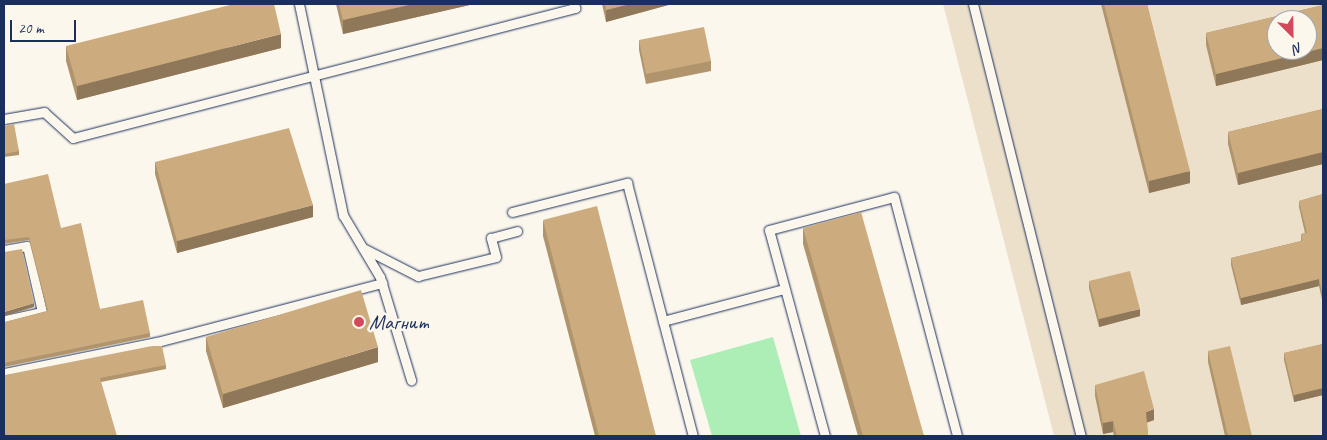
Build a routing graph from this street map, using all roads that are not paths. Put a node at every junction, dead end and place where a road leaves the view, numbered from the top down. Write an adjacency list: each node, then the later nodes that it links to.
1 (299, 4): 4 (lane)
2 (574, 4): 4 (lane)
3 (973, 4): 19 (lane)
4 (314, 76): 5 (lane); 8 (lane)
5 (4, 119)
6 (512, 212): 13 (lane)
7 (517, 231): 8 (lane)
8 (363, 248): 10 (lane)
9 (4, 250): 12 (lane)
10 (382, 283): 14 (lane); 15 (lane)
11 (784, 289): 13 (lane); 17 (lane); 18 (lane)
12 (4, 320)
13 (663, 322): 16 (lane)
14 (4, 373)
15 (411, 380)
16 (693, 436)
17 (825, 436)
18 (956, 436)
19 (1081, 436)

